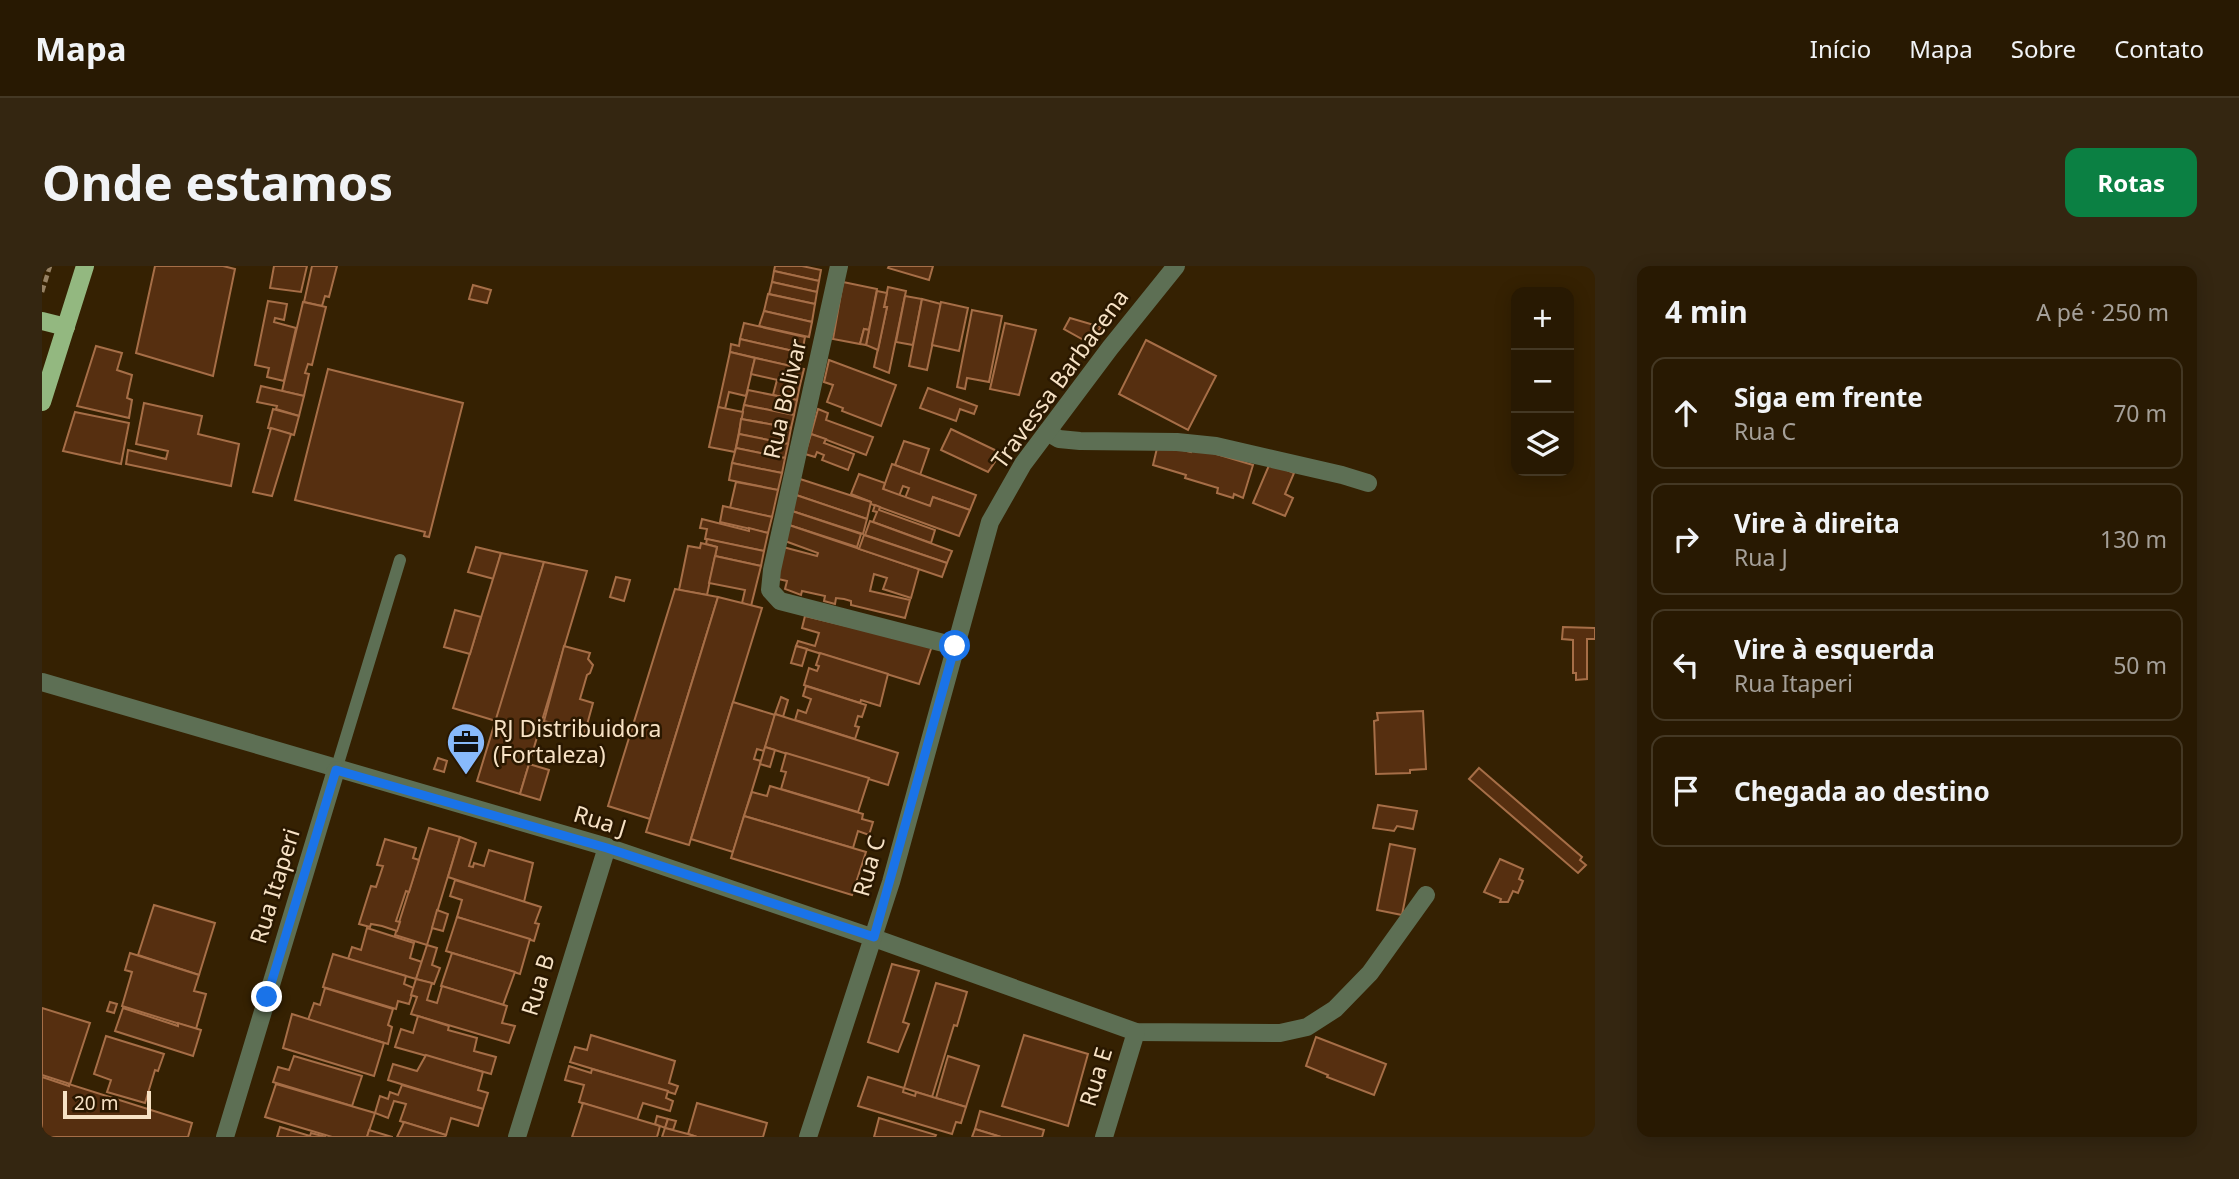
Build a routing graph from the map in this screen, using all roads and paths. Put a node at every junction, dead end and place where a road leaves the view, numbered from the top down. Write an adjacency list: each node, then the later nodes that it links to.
1 (50, 266): 6 (path)
2 (65, 266): 5 (main road)
3 (839, 266): 13 (street, Rua Bolivar)
4 (1175, 266): 10 (street, Travessa Barbacena)
5 (84, 269): 8 (main road)
6 (42, 292)
7 (42, 321): 8 (main road)
8 (66, 327): 9 (main road)
9 (42, 402)
10 (1047, 432): 11 (street); 13 (street, Travessa Barbacena)
11 (1368, 484)
12 (400, 560): 15 (lane)
13 (955, 646): 18 (street, Rua C)
14 (42, 682): 15 (street, Rua J)
15 (336, 770): 16 (street, Rua J); 20 (street, Rua Itaperi)
16 (607, 848): 18 (street, Rua J); 21 (street, Rua B)
17 (1426, 895): 19 (street, Rua J)
18 (874, 937): 19 (street, Rua J); 22 (street, Rua C)
19 (1136, 1032): 23 (street, Rua E)
20 (225, 1137)
21 (517, 1137)
22 (808, 1137)
23 (1104, 1137)

